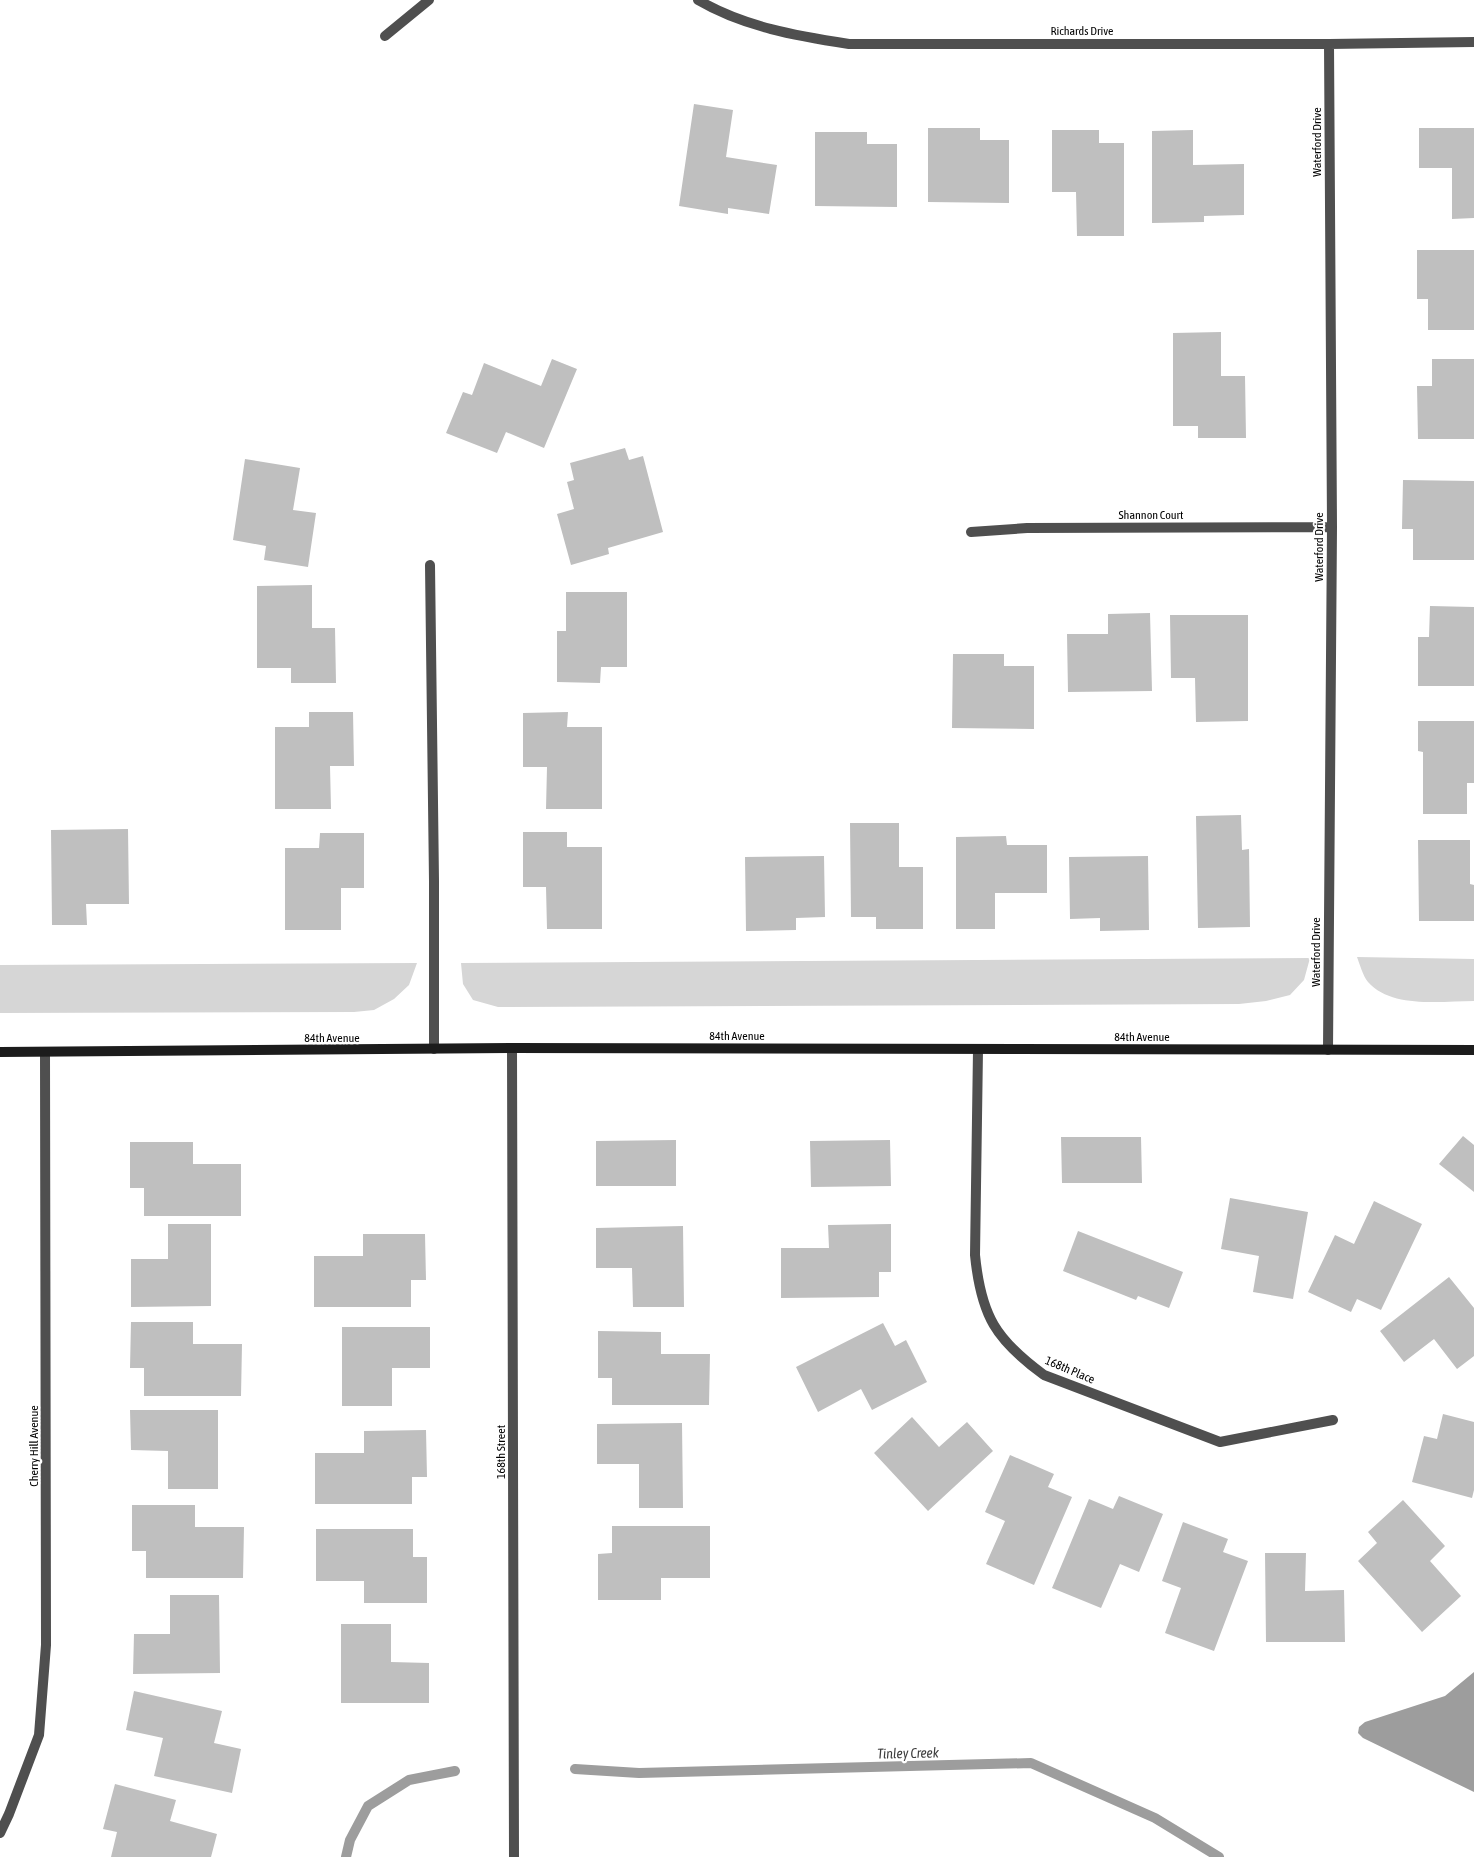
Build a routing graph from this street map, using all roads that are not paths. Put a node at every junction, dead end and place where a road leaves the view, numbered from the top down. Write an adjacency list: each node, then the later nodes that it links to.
1 (430, 0): 3 (street)
2 (698, 0): 5 (street, Richards Drive)
3 (385, 36)
4 (1474, 42): 5 (street, Richards Drive)
5 (1328, 44): 6 (street, Waterford Drive)
6 (1332, 527): 7 (street, Shannon Court); 12 (street, Waterford Drive)
7 (972, 532)
8 (430, 566): 10 (street)
9 (512, 1048): 10 (street, 84th Avenue); 11 (street, 84th Avenue); 18 (street, 168th Street)
10 (434, 1049): 15 (street, 84th Avenue)
11 (978, 1050): 12 (street, 84th Avenue); 16 (street, 168th Place)
12 (1328, 1050): 13 (street, 84th Avenue)
13 (1474, 1050)
14 (0, 1052): 15 (street, 84th Avenue)
15 (46, 1052): 17 (street, Cherry Hill Avenue)
16 (1333, 1420)
17 (0, 1833)
18 (514, 1857)

